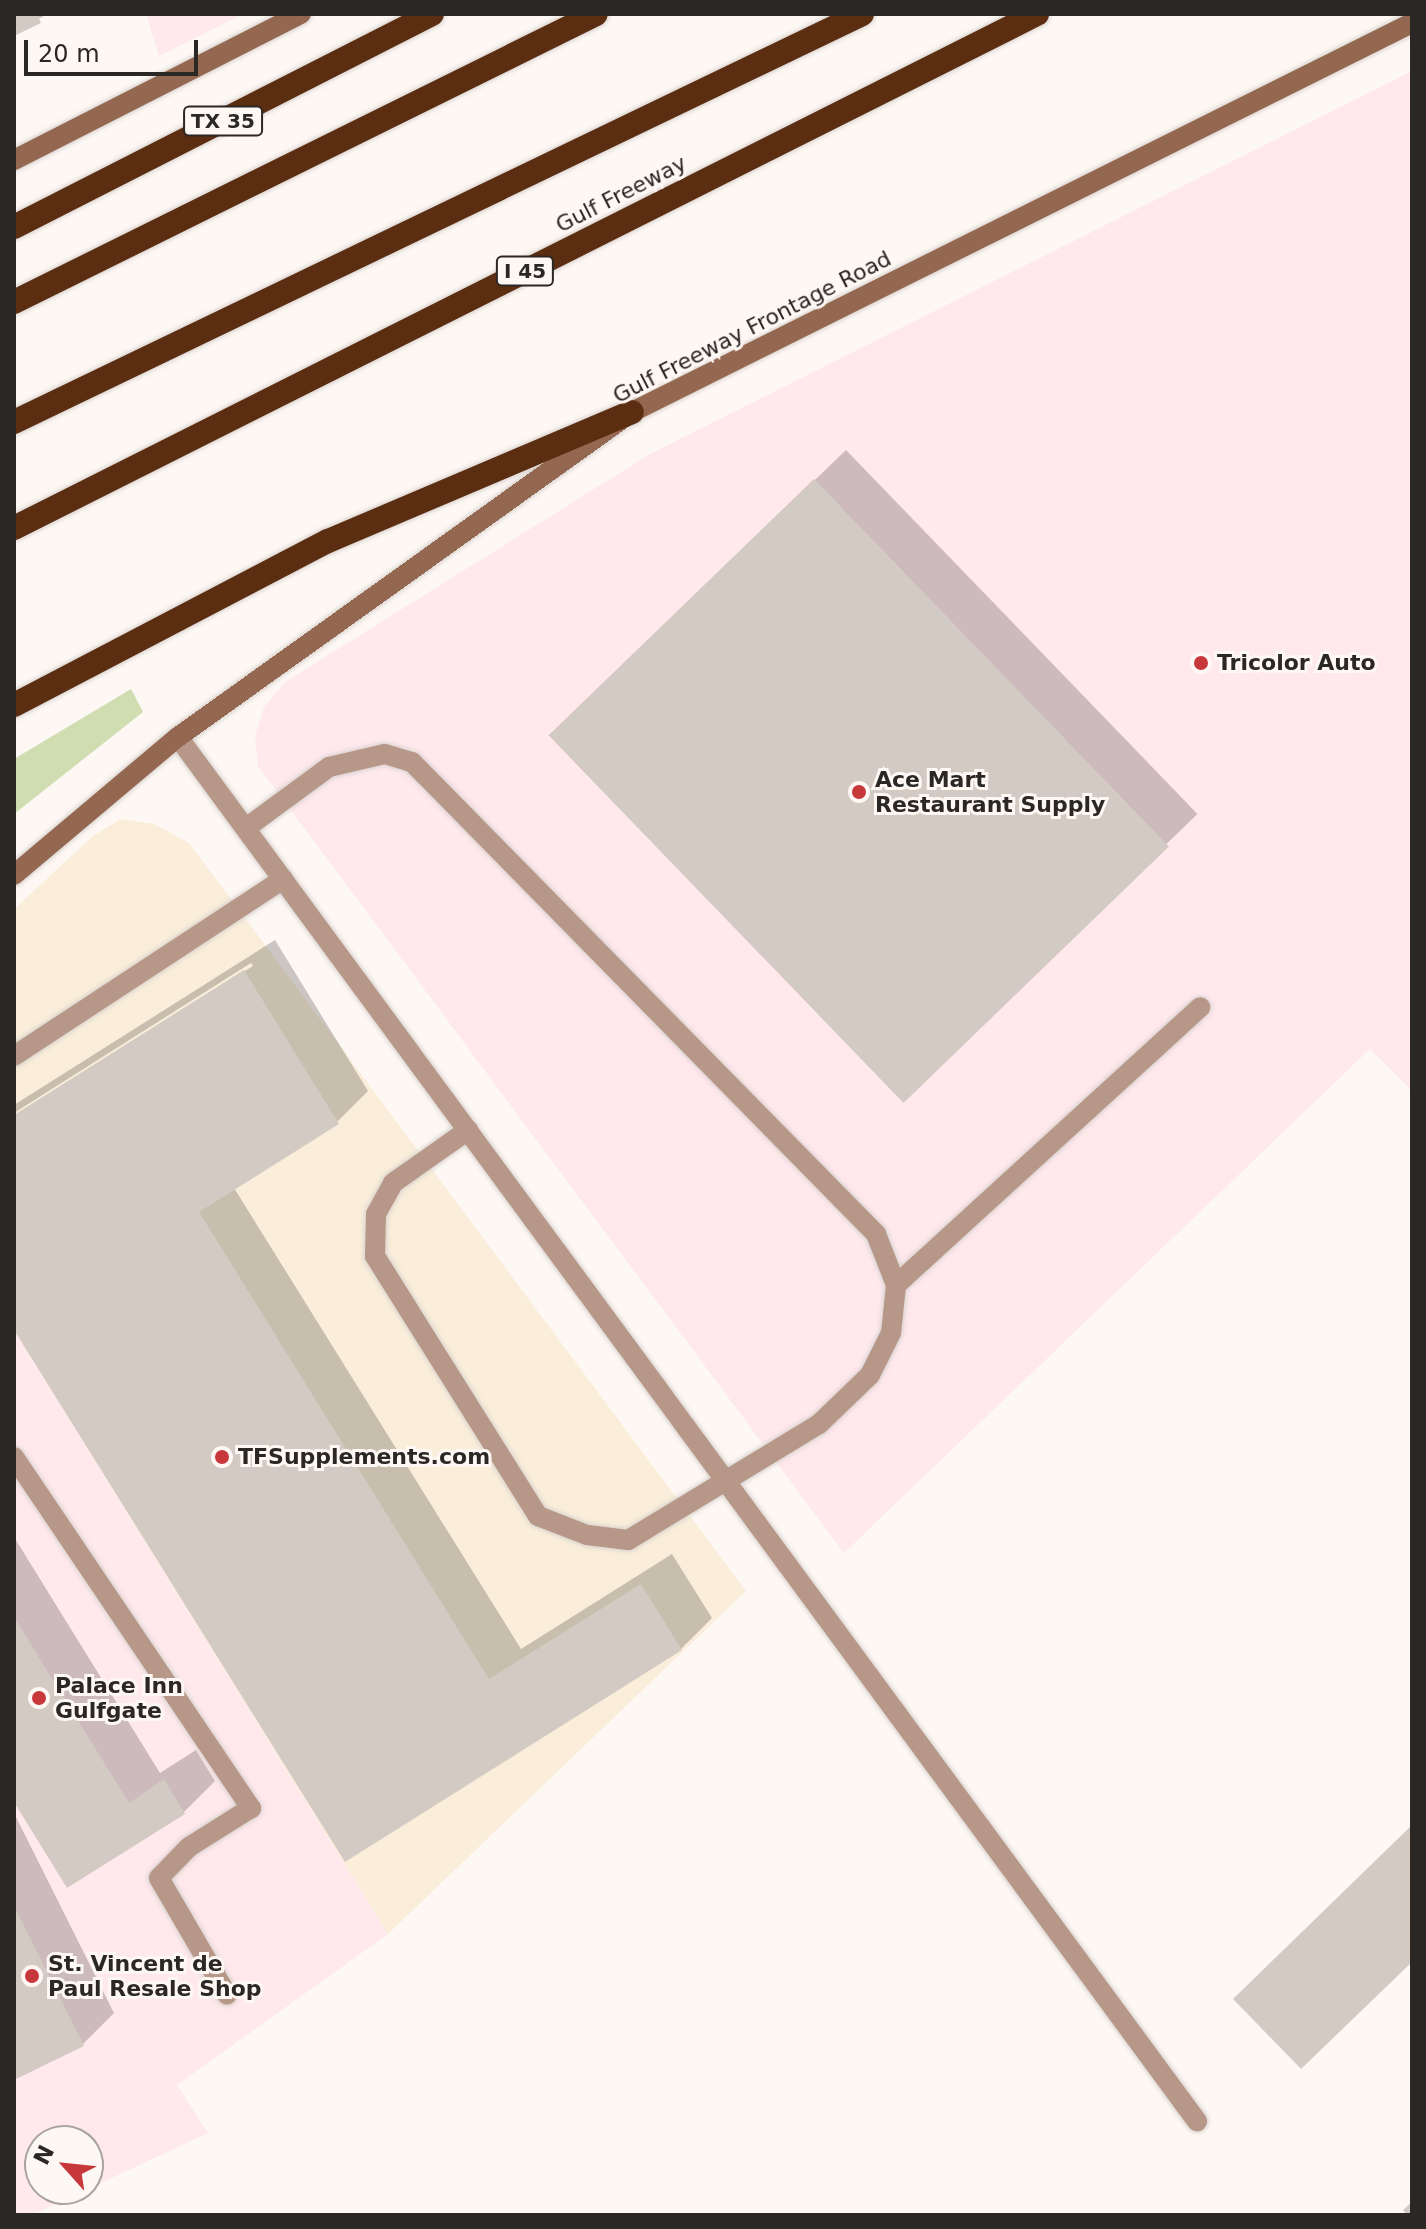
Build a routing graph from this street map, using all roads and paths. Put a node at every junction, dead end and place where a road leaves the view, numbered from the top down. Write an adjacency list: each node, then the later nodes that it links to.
1 (301, 14): 7 (main road)
2 (432, 14): 8 (highway, TX 35)
3 (596, 14): 9 (highway)
4 (862, 14): 11 (highway)
5 (1037, 14): 12 (highway, Gulf Freeway / I 45)
6 (1412, 23): 10 (main road, Gulf Freeway Frontage Road)
7 (14, 160)
8 (14, 227)
9 (14, 302)
10 (632, 412): 13 (highway); 14 (main road, Gulf Freeway Frontage Road)
11 (14, 422)
12 (14, 528)
13 (14, 705)
14 (178, 737): 15 (lane); 16 (main road, Gulf Freeway Frontage Road)
15 (246, 828): 17 (lane); 21 (lane)
16 (14, 875)
17 (283, 879): 19 (lane); 20 (lane)
18 (1200, 1007): 21 (lane)
19 (14, 1056)
20 (468, 1130): 23 (lane); 23 (lane)
21 (896, 1285): 23 (lane)
22 (14, 1457): 24 (lane)
23 (728, 1484): 25 (lane)
24 (227, 1995)
25 (1197, 2121)

